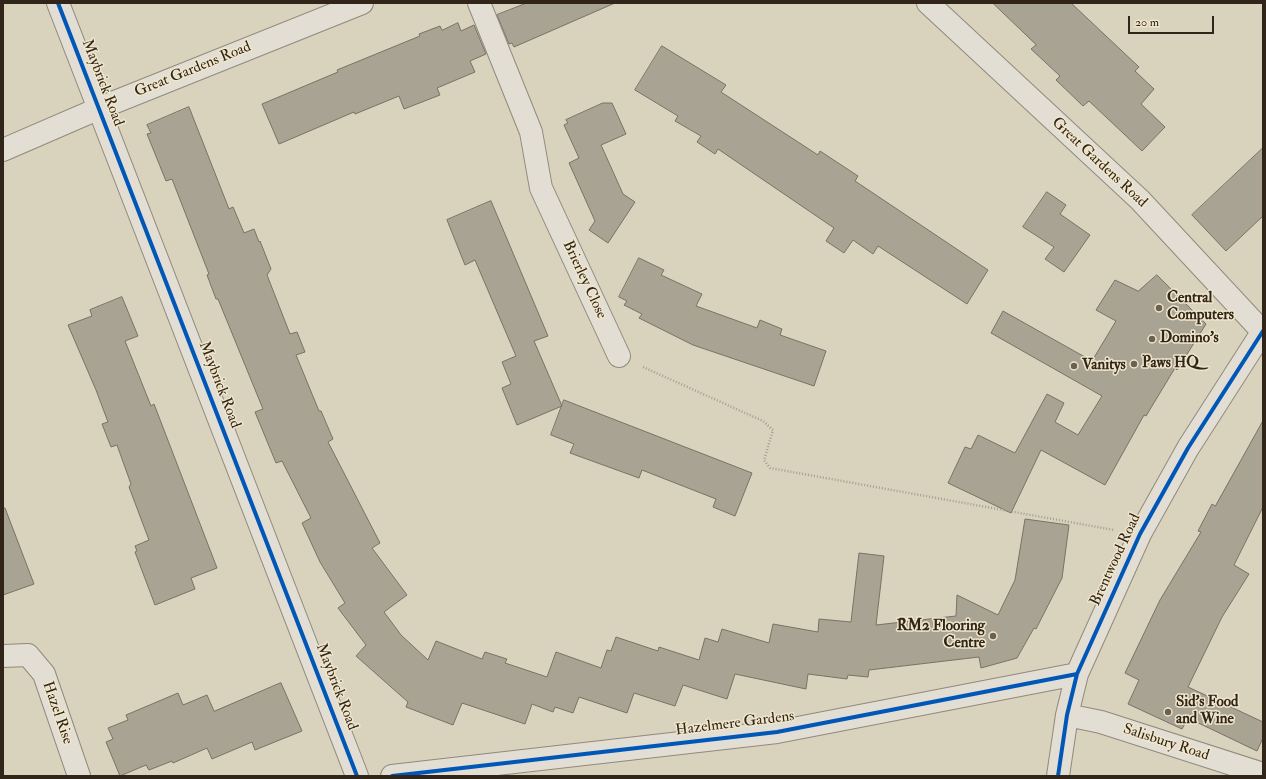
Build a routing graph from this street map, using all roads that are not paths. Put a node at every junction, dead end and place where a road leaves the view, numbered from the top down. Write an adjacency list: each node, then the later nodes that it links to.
1 (58, 3): 5 (street, Maybrick Road)
2 (362, 3): 5 (street, Great Gardens Road)
3 (479, 3): 8 (street, Brierley Close)
4 (928, 3): 7 (street, Great Gardens Road)
5 (100, 108): 6 (street, Great Gardens Road); 14 (street, Maybrick Road)
6 (3, 150)
7 (1260, 339): 10 (street, Brentwood Road)
8 (619, 356)
9 (3, 656): 13 (street, Hazel Rise)
10 (1077, 674): 11 (street, Brentwood Road); 15 (street, Hazelmere Gardens)
11 (1067, 715): 12 (street, Salisbury Road); 16 (street, Brentwood Road)
12 (1263, 774)
13 (79, 776)
14 (357, 776)
15 (392, 776)
16 (1058, 776)

